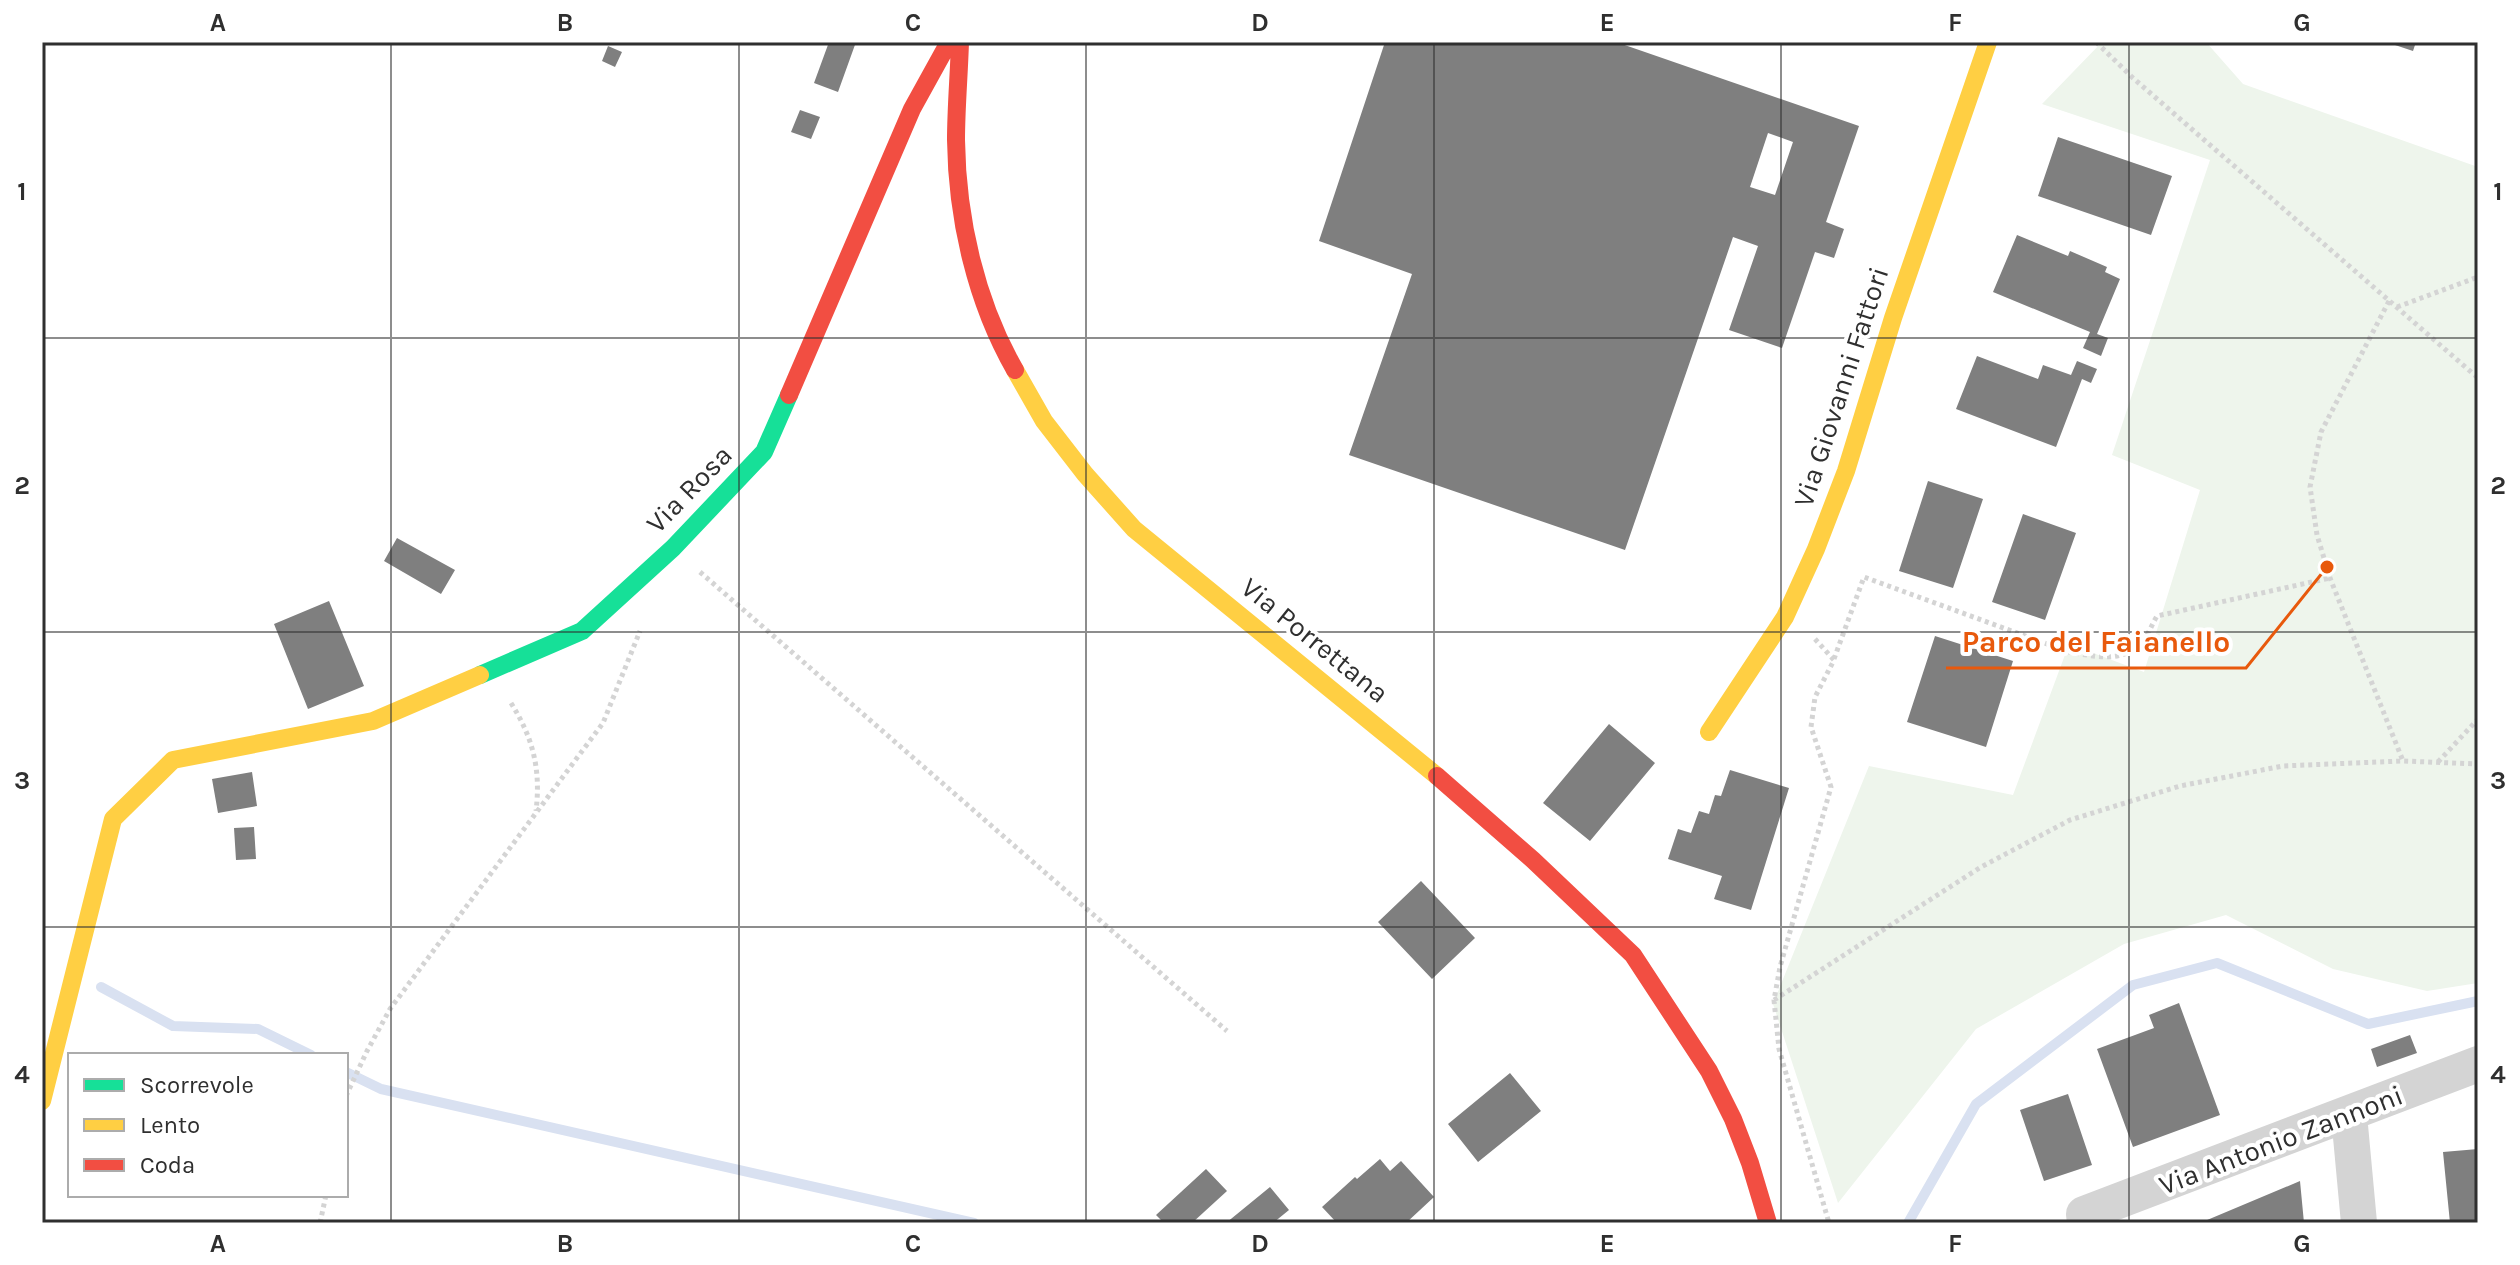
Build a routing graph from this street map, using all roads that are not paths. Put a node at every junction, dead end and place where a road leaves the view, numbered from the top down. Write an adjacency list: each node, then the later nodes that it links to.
1 (949, 42): 6 (street, Via Rosa)
2 (960, 42): 9 (street, Via Porrettana)
3 (1988, 42): 4 (street, Via Giovanni Fattori)
4 (1709, 732)
5 (2478, 1064): 7 (street, Via Antonio Zannoni)
6 (42, 1101)
7 (2349, 1115): 8 (street, Via Antonio Zannoni); 10 (street)
8 (2085, 1218)
9 (1768, 1223)
10 (2359, 1223)

